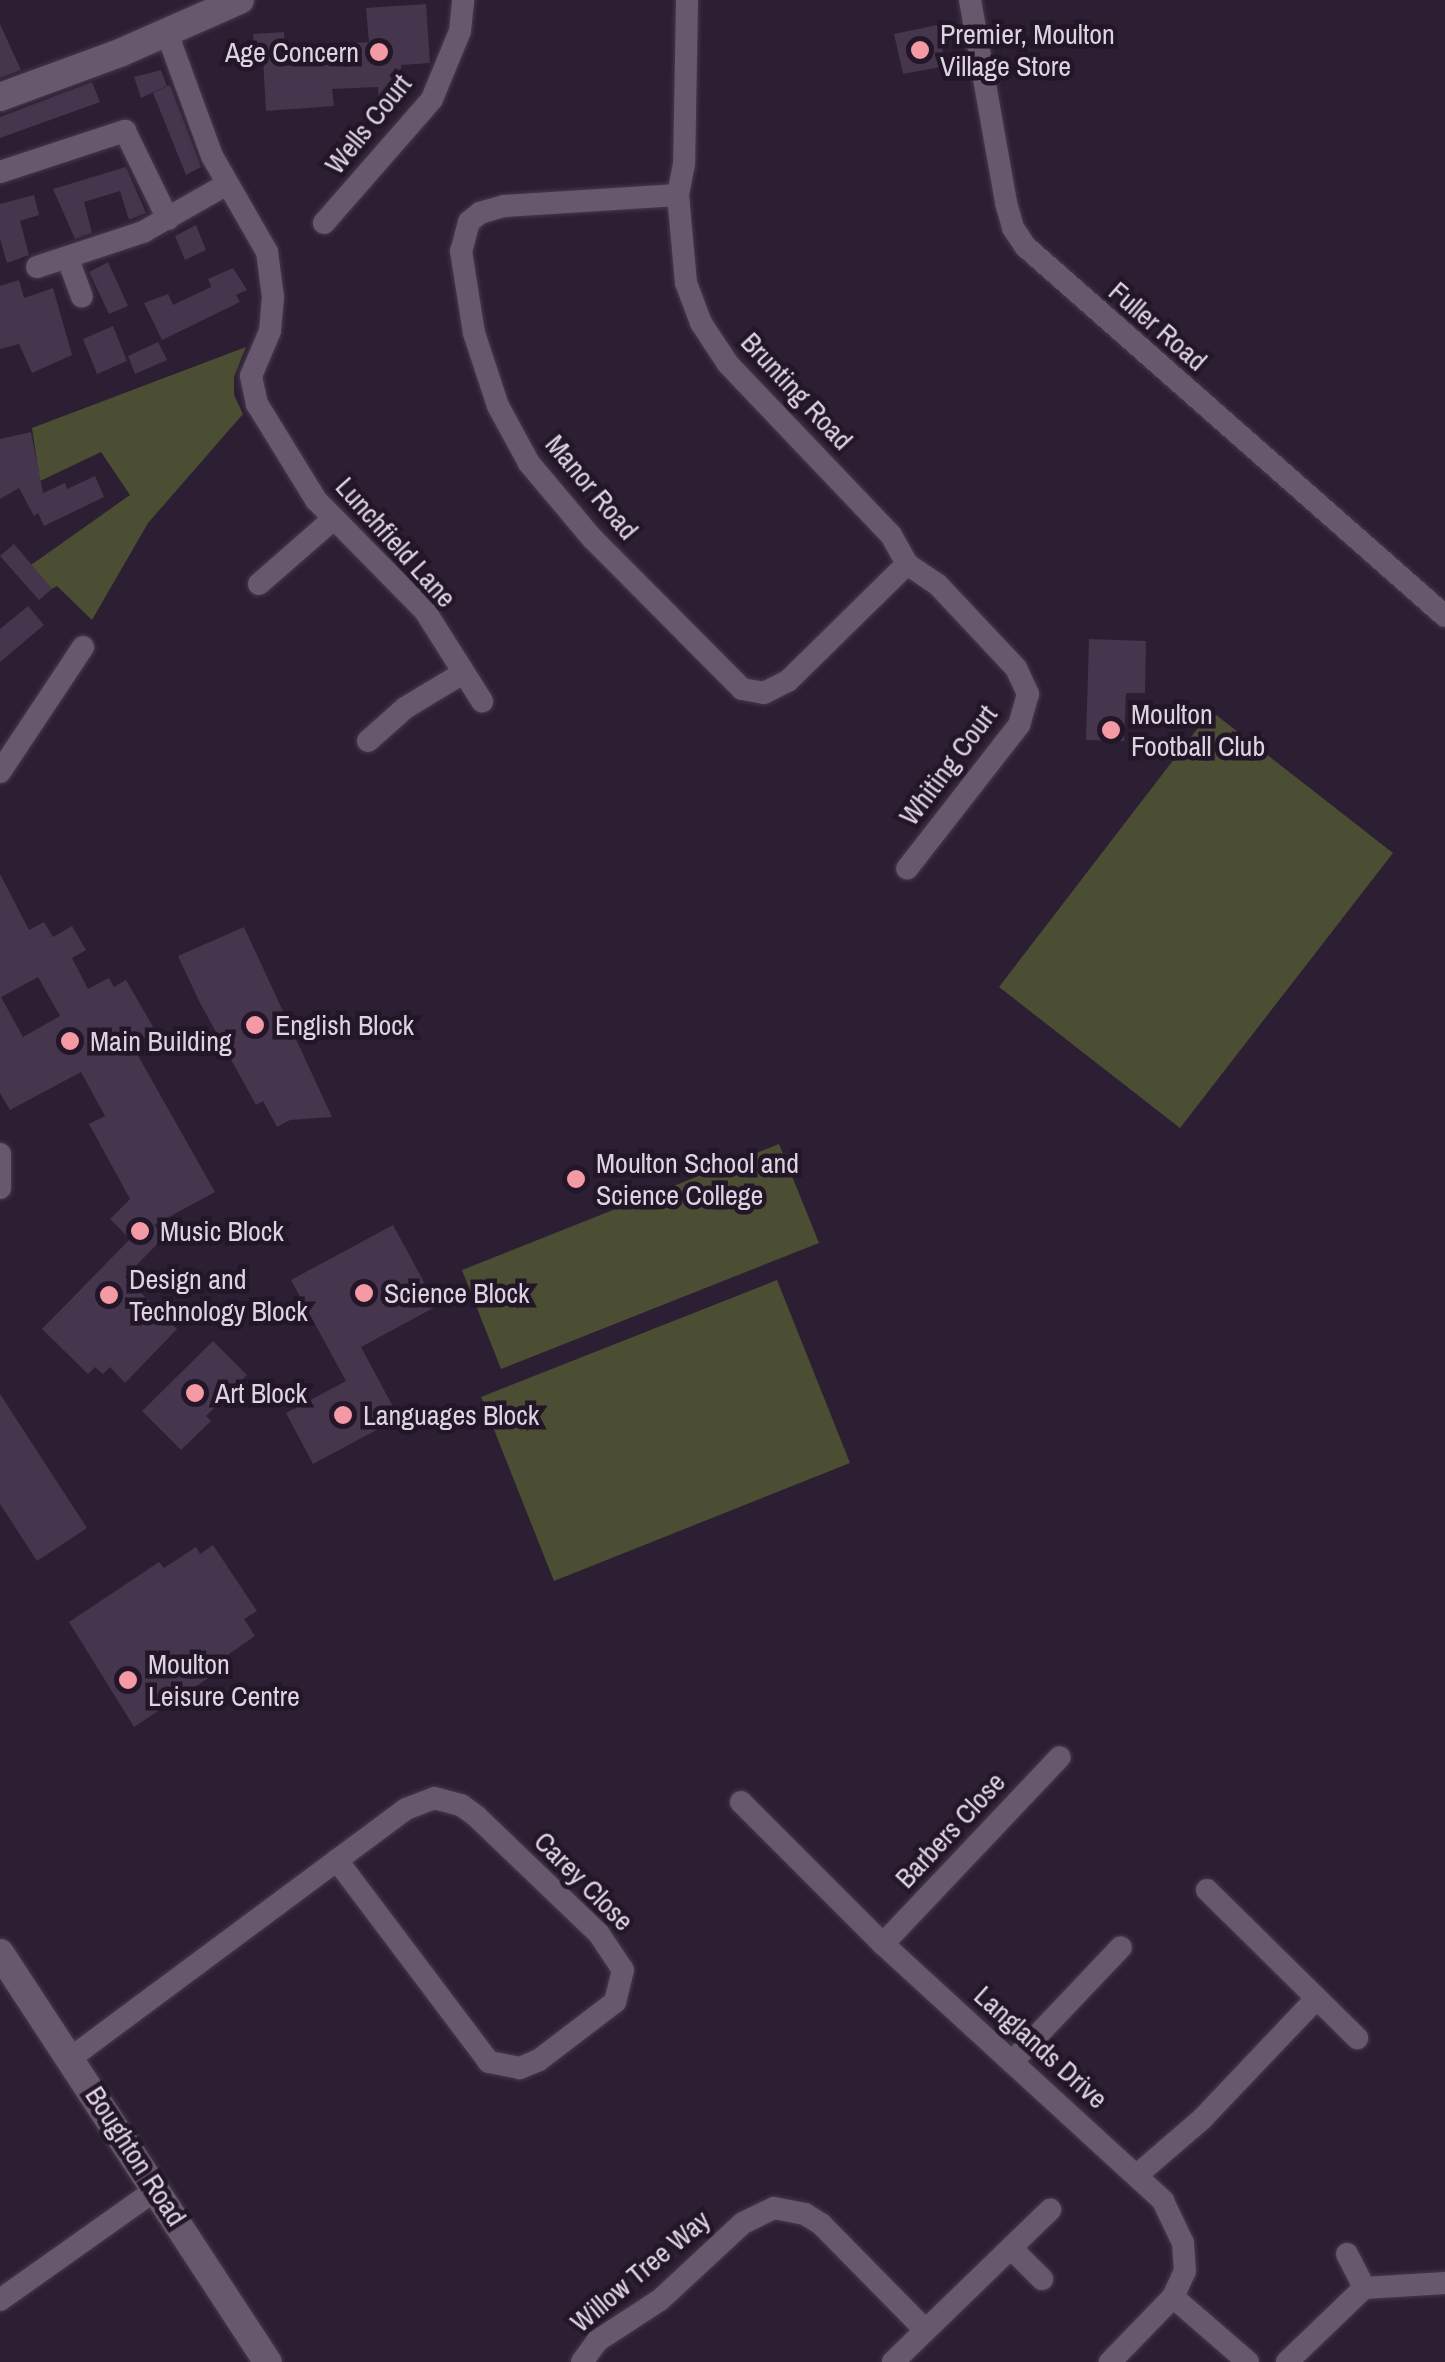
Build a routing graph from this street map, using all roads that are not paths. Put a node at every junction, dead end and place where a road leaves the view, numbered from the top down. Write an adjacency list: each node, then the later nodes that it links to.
1 (240, 0): 5 (street)
2 (462, 0): 11 (street, Wells Court)
3 (687, 0): 9 (street, Brunting Road)
4 (970, 0): 18 (street, Fuller Road)
5 (167, 33): 6 (street); 8 (street, Lunchfield Lane)
6 (0, 97)
7 (0, 172): 10 (street)
8 (227, 184): 10 (street); 15 (street, Lunchfield Lane)
9 (678, 195): 16 (street, Brunting Road); 16 (street, Manor Road)
10 (168, 219): 12 (street)
11 (324, 223)
12 (68, 259): 13 (street); 14 (street)
13 (37, 266)
14 (82, 298)
15 (332, 520): 17 (street); 20 (street, Lunchfield Lane)
16 (907, 564): 24 (street, Whiting Court)
17 (259, 584)
18 (1445, 616)
19 (83, 647): 23 (street)
20 (463, 672): 21 (street, Lunchfield Lane); 22 (street)
21 (482, 701)
22 (368, 742)
23 (0, 772)
24 (907, 869)
25 (0, 1154): 26 (street)
26 (0, 1188)
27 (1060, 1757): 31 (street, Barbers Close)
28 (741, 1802): 31 (street, Langlands Drive)
29 (337, 1860): 29 (street, Carey Close); 36 (street, Carey Close)
30 (1207, 1890): 34 (street)
31 (884, 1944): 37 (street, Langlands Drive)
32 (1121, 1947): 37 (street)
33 (0, 1953): 36 (street, Boughton Road)
34 (1316, 1999): 35 (street); 38 (street)
35 (1358, 2038)
36 (72, 2057): 39 (street, Boughton Road)
37 (1012, 2062): 38 (street, Langlands Drive)
38 (1137, 2176): 46 (street, Langlands Drive)
39 (157, 2189): 47 (street); 49 (street, Boughton Road)
40 (1050, 2210): 41 (street)
41 (1011, 2248): 43 (street); 48 (street)
42 (1347, 2254): 45 (street)
43 (1042, 2279)
44 (1445, 2283): 45 (street)
45 (1364, 2288): 54 (street)
46 (1173, 2297): 52 (street); 53 (street)
47 (0, 2300)
48 (926, 2330): 50 (street, Willow Tree Way); 51 (street)
49 (268, 2362)
50 (582, 2362)
51 (893, 2362)
52 (1110, 2362)
53 (1248, 2362)
54 (1286, 2362)

